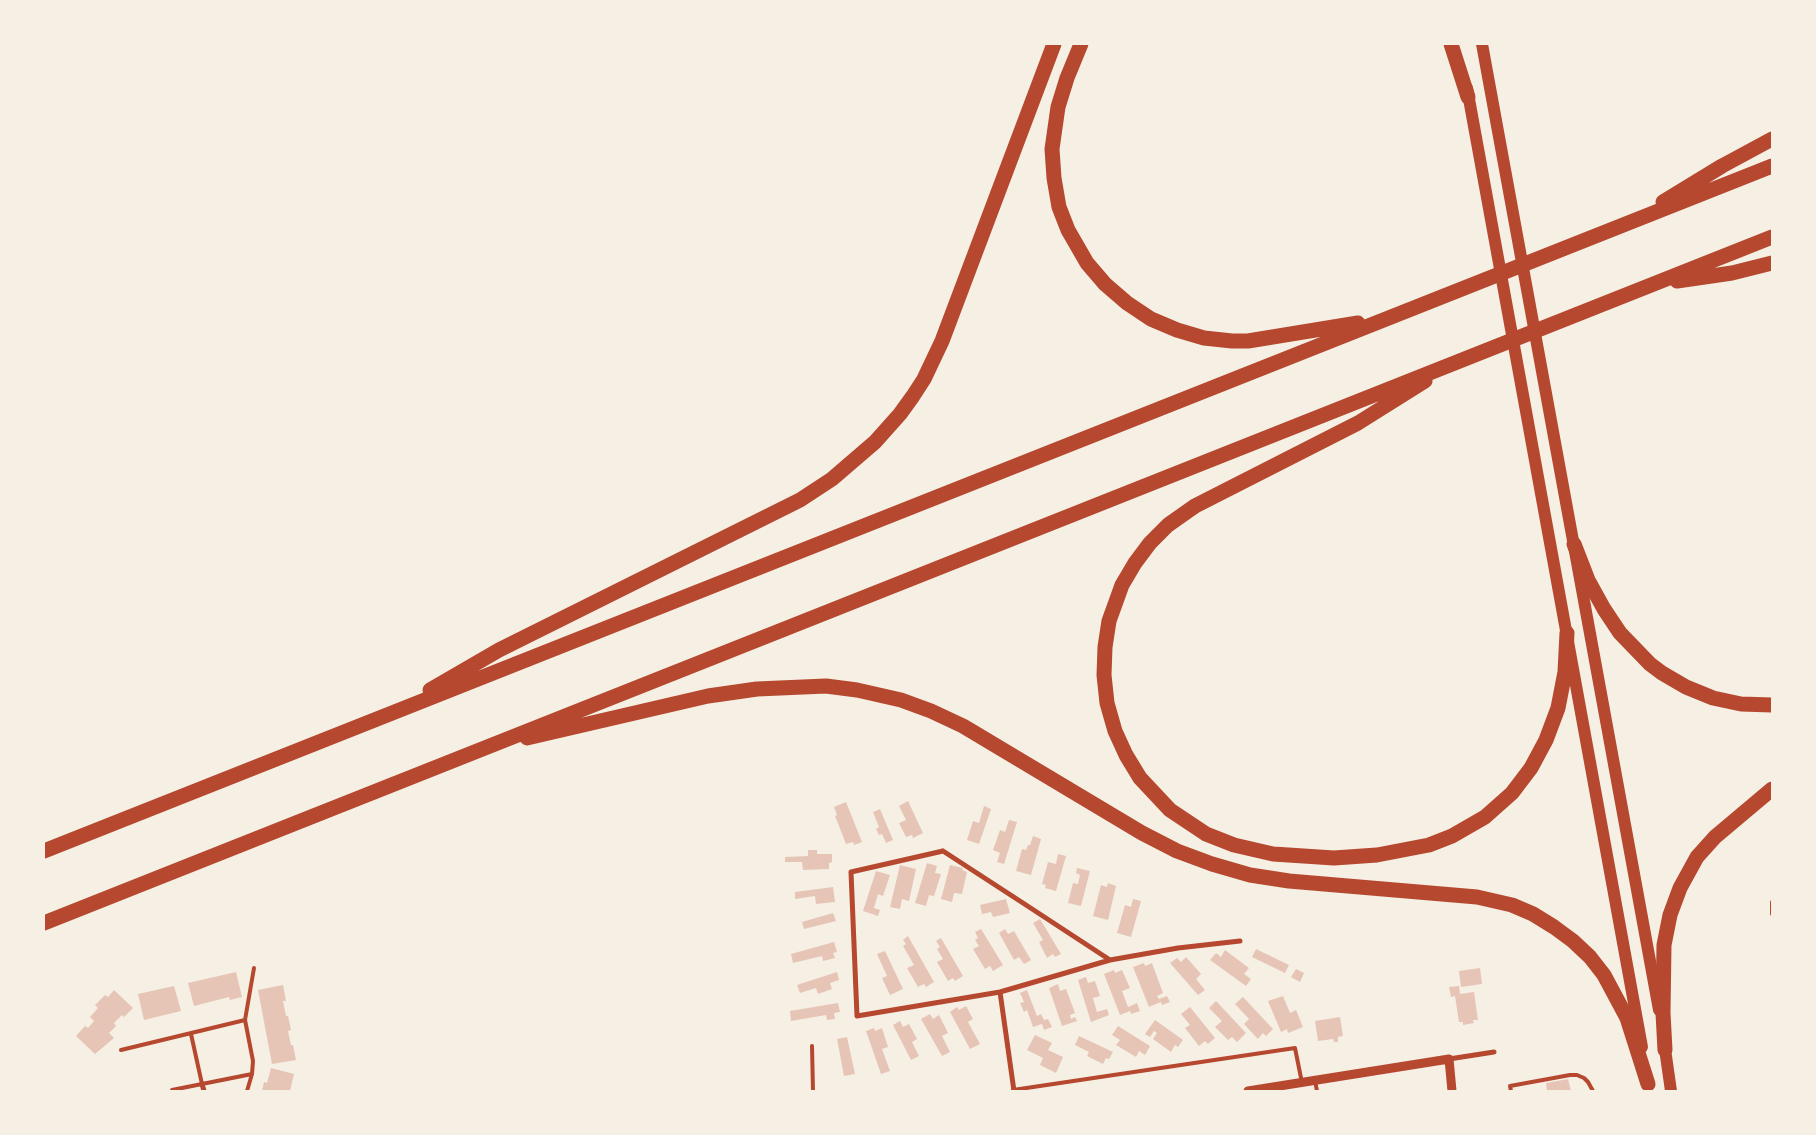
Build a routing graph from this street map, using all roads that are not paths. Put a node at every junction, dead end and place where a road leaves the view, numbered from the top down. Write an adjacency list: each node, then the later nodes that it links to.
1 (1054, 44): 18 (highway)
2 (1081, 44): 13 (highway)
3 (1451, 44): 6 (highway)
4 (1458, 44): 6 (main road)
5 (1482, 44): 15 (main road)
6 (1468, 97): 16 (main road)
7 (1772, 139): 9 (highway)
8 (1772, 166): 9 (highway)
9 (1626, 224): 13 (highway)
10 (1772, 237): 12 (highway)
11 (1772, 263): 12 (highway)
12 (1648, 286): 14 (highway)
13 (1389, 317): 18 (highway)
14 (1459, 360): 16 (highway); 19 (highway)
15 (1574, 544): 17 (highway); 33 (main road)
16 (1567, 633): 40 (main road)
17 (1772, 705)
18 (384, 716): 21 (highway)
19 (481, 748): 24 (highway); 40 (highway)
20 (1772, 789): 33 (highway)
21 (44, 851)
22 (1772, 902): 23 (lane)
23 (1772, 914)
24 (44, 923)
25 (1240, 941): 26 (street)
26 (1110, 960): 28 (street); 28 (street)
27 (254, 968): 29 (lane)
28 (1000, 992): 45 (street)
29 (245, 1020): 30 (lane); 36 (lane)
30 (191, 1034): 32 (lane); 39 (lane)
31 (812, 1046): 44 (lane)
32 (121, 1050)
33 (1665, 1050): 51 (main road)
34 (1494, 1052): 35 (street)
35 (1449, 1059): 37 (street); 48 (street)
36 (252, 1074): 39 (lane); 43 (lane)
37 (1315, 1080): 38 (street); 47 (lane)
38 (1302, 1083): 45 (lane); 46 (street)
39 (202, 1084): 41 (lane); 42 (street)
40 (1647, 1089)
41 (172, 1090)
42 (204, 1091)
43 (247, 1091)
44 (813, 1091)
45 (1014, 1091)
46 (1248, 1091)
47 (1317, 1091)
48 (1452, 1091)
49 (1511, 1091): 50 (lane)
50 (1593, 1091)
51 (1672, 1091)

